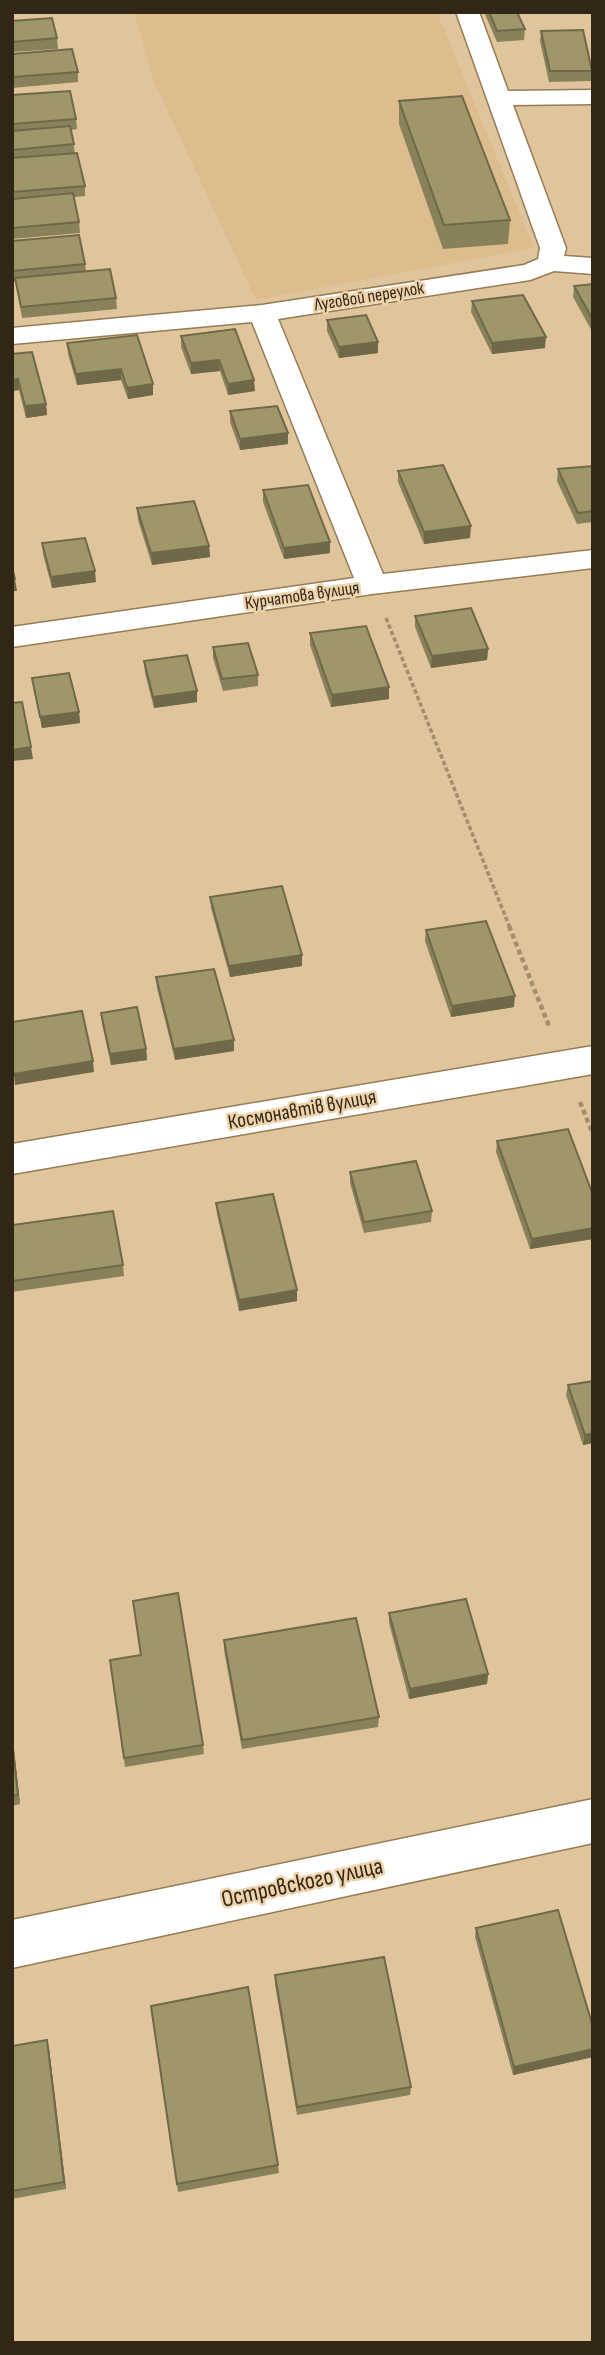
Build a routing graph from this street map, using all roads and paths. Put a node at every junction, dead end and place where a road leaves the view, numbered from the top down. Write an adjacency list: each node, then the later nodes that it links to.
1 (467, 12): 3 (street)
2 (593, 97): 3 (street)
3 (499, 98): 4 (street)
4 (550, 262): 5 (street); 6 (street, Луговой переулок)
5 (593, 266)
6 (262, 313): 7 (street, Луговой переулок); 9 (street)
7 (12, 336)
8 (593, 559): 9 (street, Курчатова вулиця)
9 (372, 585): 10 (street, Курчатова вулиця); 11 (path)
10 (12, 637)
11 (578, 1062): 12 (path); 13 (street, Космонавтів вулиця)
12 (593, 1135)
13 (12, 1159)
14 (593, 1821): 15 (street, Островского улица)
15 (12, 1944)

